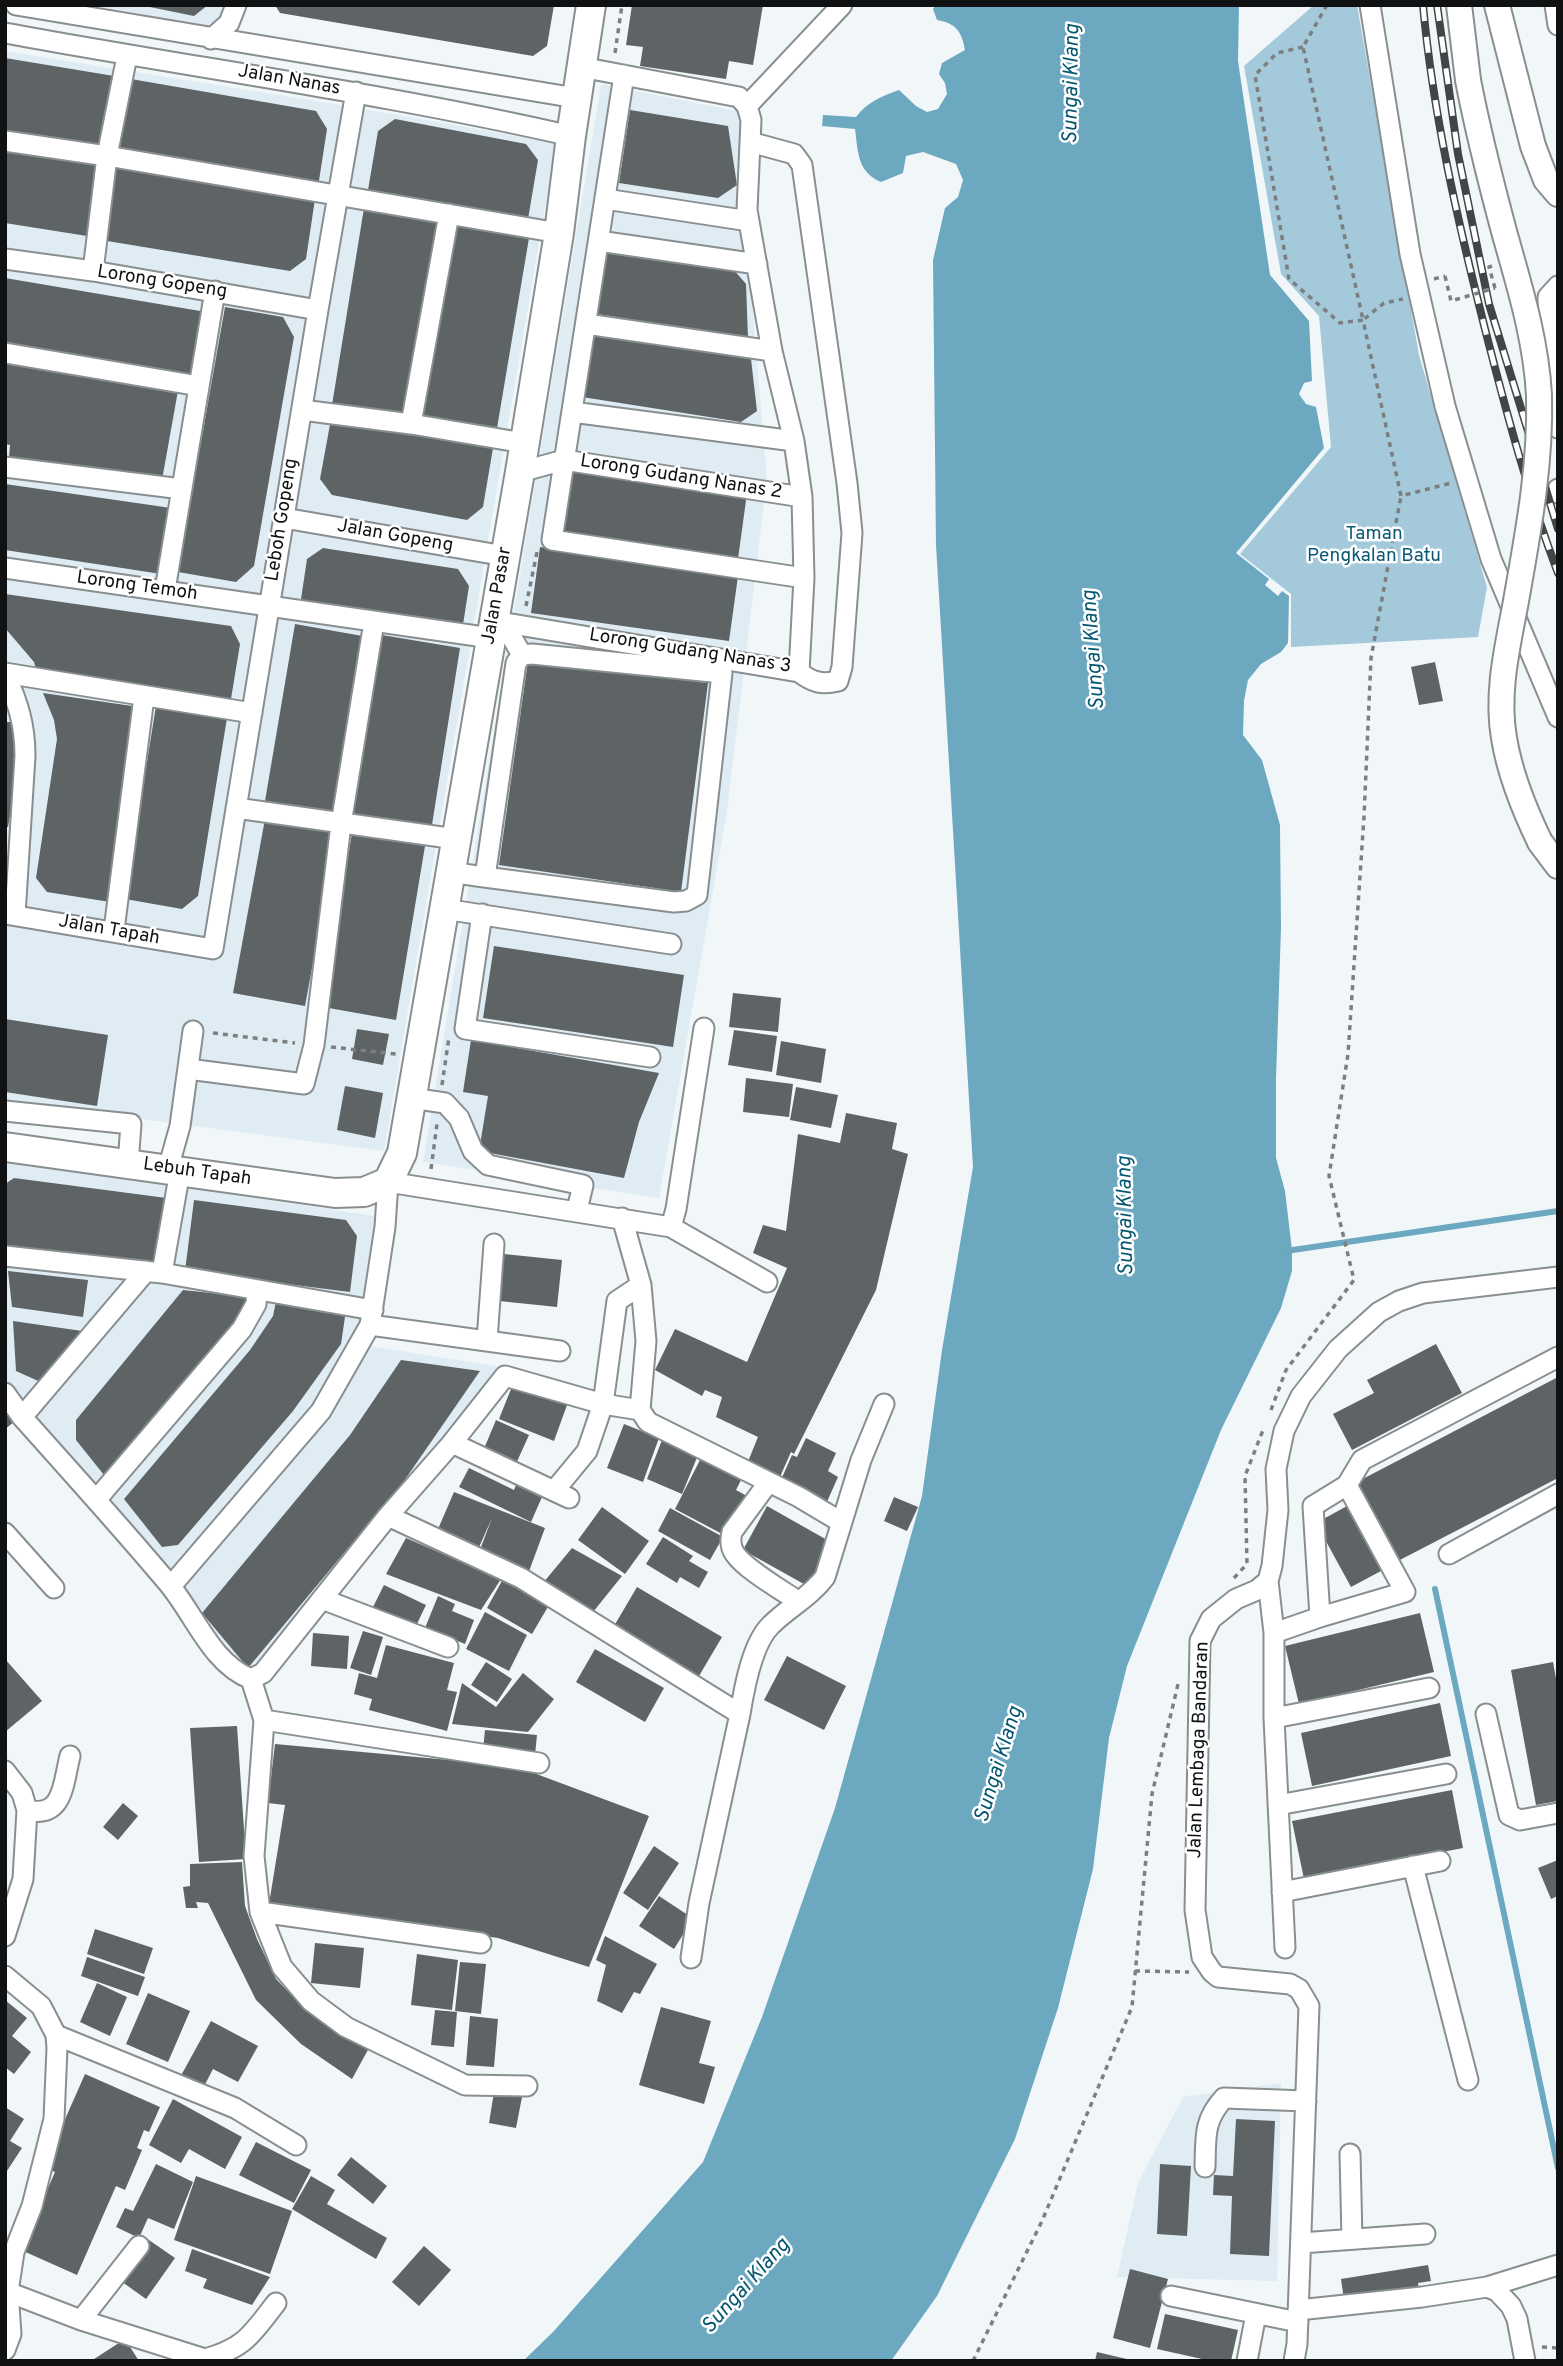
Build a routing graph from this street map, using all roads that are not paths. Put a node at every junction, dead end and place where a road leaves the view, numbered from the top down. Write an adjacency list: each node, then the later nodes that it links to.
1 (16, 5): 11 (street, Jalan Nanas)
2 (236, 5): 11 (street)
3 (591, 5): 13 (highway, Jalan Pasar)
4 (842, 5): 17 (street)
5 (1370, 5): 65 (street)
6 (1459, 5): 69 (main road, bridge)
7 (1497, 5): 18 (main road)
8 (1555, 5): 9 (street)
9 (1558, 25)
10 (5, 33): 12 (street, Jalan Nanas)
11 (211, 39): 16 (street, Jalan Nanas)
12 (127, 55): 15 (street, Jalan Nanas); 22 (street)
13 (581, 67): 14 (street); 16 (highway, Jalan Pasar)
14 (618, 74): 17 (street); 26 (street)
15 (356, 92): 19 (street, Jalan Nanas); 25 (street, Leboh Gopeng)
16 (576, 98): 19 (highway, Jalan Pasar)
17 (747, 106): 21 (street, Lorong Gudang Nanas 3)
18 (1524, 113): 23 (main road); 24 (main road)
19 (571, 136): 29 (highway, Jalan Pasar)
20 (5, 141): 22 (street)
21 (750, 142): 28 (street, Lorong Gudang Nanas 3); 61 (street)
22 (107, 156): 25 (street); 33 (street)
23 (1558, 162)
24 (1558, 194)
25 (340, 195): 27 (street); 36 (street, Leboh Gopeng)
26 (605, 198): 28 (street); 30 (street)
27 (449, 214): 29 (street); 43 (street)
28 (749, 221): 32 (street, Lorong Gudang Nanas 3)
29 (559, 233): 46 (highway, Jalan Pasar)
30 (598, 241): 32 (street); 37 (street)
31 (5, 259): 33 (street, Lorong Gopeng)
32 (757, 264): 38 (street, Lorong Gudang Nanas 3)
33 (93, 271): 35 (street, Lorong Gopeng)
34 (1558, 286): 44 (street)
35 (215, 291): 36 (street, Lorong Gopeng); 40 (street)
36 (318, 310): 41 (street, Leboh Gopeng)
37 (586, 324): 38 (street); 42 (street)
38 (772, 351): 45 (street, Lorong Gudang Nanas 3)
39 (5, 353): 40 (street)
40 (199, 386): 50 (street)
41 (302, 410): 43 (street); 52 (street, Leboh Gopeng)
42 (572, 412): 45 (street); 47 (street)
43 (411, 424): 46 (street)
44 (1558, 428)
45 (794, 441): 51 (street, Lorong Gudang Nanas 3)
46 (524, 443): 49 (highway, Jalan Pasar)
47 (564, 460): 49 (street, Lorong Gudang Nanas 2); 51 (street, Lorong Gudang Nanas 2); 55 (street)
48 (5, 467): 50 (street)
49 (520, 472): 53 (highway, Jalan Pasar)
50 (182, 489): 56 (street)
51 (802, 497): 55 (street, Lorong Gudang Nanas 3)
52 (284, 518): 53 (street, Jalan Gopeng); 57 (street, Leboh Gopeng)
53 (505, 556): 59 (highway, Jalan Pasar)
54 (5, 568): 56 (street, Lorong Temoh)
55 (804, 578): 61 (street, Lorong Gudang Nanas 3)
56 (165, 590): 57 (street, Lorong Temoh)
57 (269, 607): 58 (street, Lorong Temoh); 64 (street, Leboh Gopeng)
58 (374, 622): 59 (street, Lorong Gudang Nanas 3); 67 (street)
59 (503, 626): 60 (street); 61 (street, Lorong Gudang Nanas 3); 68 (highway, Jalan Pasar)
60 (530, 655): 71 (street); 71 (street)
61 (799, 672)
62 (5, 673): 63 (street); 73 (street)
63 (144, 697): 64 (street); 75 (street)
64 (252, 713): 66 (street, Leboh Gopeng)
65 (1558, 717)
66 (236, 808): 67 (street); 77 (street, Leboh Gopeng)
67 (341, 824): 68 (street); 81 (street)
68 (456, 839): 70 (highway, Jalan Pasar)
69 (1558, 866)
70 (450, 872): 71 (street); 72 (highway, Jalan Pasar)
71 (485, 877)
72 (444, 909): 74 (street); 82 (highway, Jalan Pasar)
73 (10, 915): 75 (street, Jalan Tapah)
74 (482, 915): 76 (street); 80 (street)
75 (114, 930): 77 (street, Jalan Tapah)
76 (671, 944)
77 (213, 949)
78 (704, 1028): 90 (street)
79 (193, 1031): 81 (street)
80 (650, 1057)
81 (188, 1069): 86 (street)
82 (411, 1098): 87 (highway, Jalan Pasar); 88 (street)
83 (5, 1111): 85 (street)
84 (5, 1147): 85 (highway, Lebuh Tapah)
85 (128, 1164): 86 (highway, Lebuh Tapah)
86 (174, 1170): 87 (highway, Lebuh Tapah); 93 (street)
87 (388, 1182): 88 (street); 98 (street)
88 (577, 1210): 89 (street)
89 (622, 1218): 90 (street); 96 (street)
90 (671, 1227): 95 (street)
91 (494, 1244): 99 (street)
92 (5, 1255): 93 (street)
93 (154, 1272): 97 (street); 106 (street)
94 (1558, 1277): 116 (street)
95 (767, 1282)
96 (641, 1285): 103 (street); 105 (street)
97 (257, 1290): 98 (street); 111 (street)
98 (372, 1318): 99 (street); 117 (street)
99 (487, 1340): 100 (street)
100 (560, 1351)
101 (1558, 1357): 109 (street)
102 (5, 1393): 106 (street)
103 (603, 1404): 105 (street); 107 (street); 107 (street)
104 (884, 1404): 113 (street)
105 (640, 1410): 108 (street)
106 (22, 1417): 111 (street)
107 (452, 1443): 112 (street)
108 (768, 1483): 113 (street); 120 (street)
109 (1347, 1485): 121 (street); 121 (street)
110 (1558, 1494): 115 (street)
111 (96, 1500): 117 (street)
112 (388, 1516): 119 (street); 126 (street)
113 (841, 1522): 120 (street)
114 (5, 1534): 118 (street)
115 (1449, 1554)
116 (1268, 1581): 122 (street); 149 (street, Jalan Lembaga Bandaran)
117 (171, 1586): 124 (street)
118 (54, 1588)
119 (322, 1599): 123 (street); 124 (street)
120 (799, 1602): 126 (street)
121 (1320, 1617): 122 (street)
122 (1274, 1633): 128 (street)
123 (448, 1647)
124 (251, 1679): 129 (street)
125 (1429, 1688): 128 (street)
126 (740, 1714): 144 (street)
127 (1486, 1714): 136 (street)
128 (1274, 1718): 134 (street)
129 (264, 1720): 131 (street); 140 (street)
130 (70, 1756): 135 (street)
131 (539, 1763)
132 (5, 1771): 135 (street)
133 (1446, 1774): 134 (street)
134 (1278, 1805): 139 (street)
135 (27, 1810): 141 (street)
136 (1558, 1812)
137 (1440, 1861): 138 (street)
138 (1413, 1866): 139 (street); 147 (street)
139 (1282, 1892): 143 (street)
140 (260, 1912): 142 (street); 148 (street)
141 (5, 1936)
142 (481, 1943)
143 (1285, 1948)
144 (691, 1958)
145 (5, 1976): 146 (street)
146 (56, 2035): 150 (street); 159 (street)
147 (1468, 2080)
148 (527, 2086)
149 (1306, 2101): 152 (street); 155 (street)
150 (296, 2145)
151 (1350, 2154): 154 (street)
152 (1205, 2167)
153 (1425, 2234): 154 (street)
154 (1352, 2239): 155 (street)
155 (1301, 2243): 163 (street)
156 (139, 2246): 164 (street)
157 (1558, 2265): 158 (street)
158 (1487, 2287): 163 (street); 168 (street)
159 (8, 2292): 164 (street); 165 (street)
160 (1171, 2296): 162 (street)
161 (276, 2303): 164 (street)
162 (1256, 2314): 163 (street); 166 (street)
163 (1298, 2316): 167 (street)
164 (81, 2320)
165 (5, 2350)
166 (1247, 2361)
167 (1294, 2361)
168 (1525, 2361)

